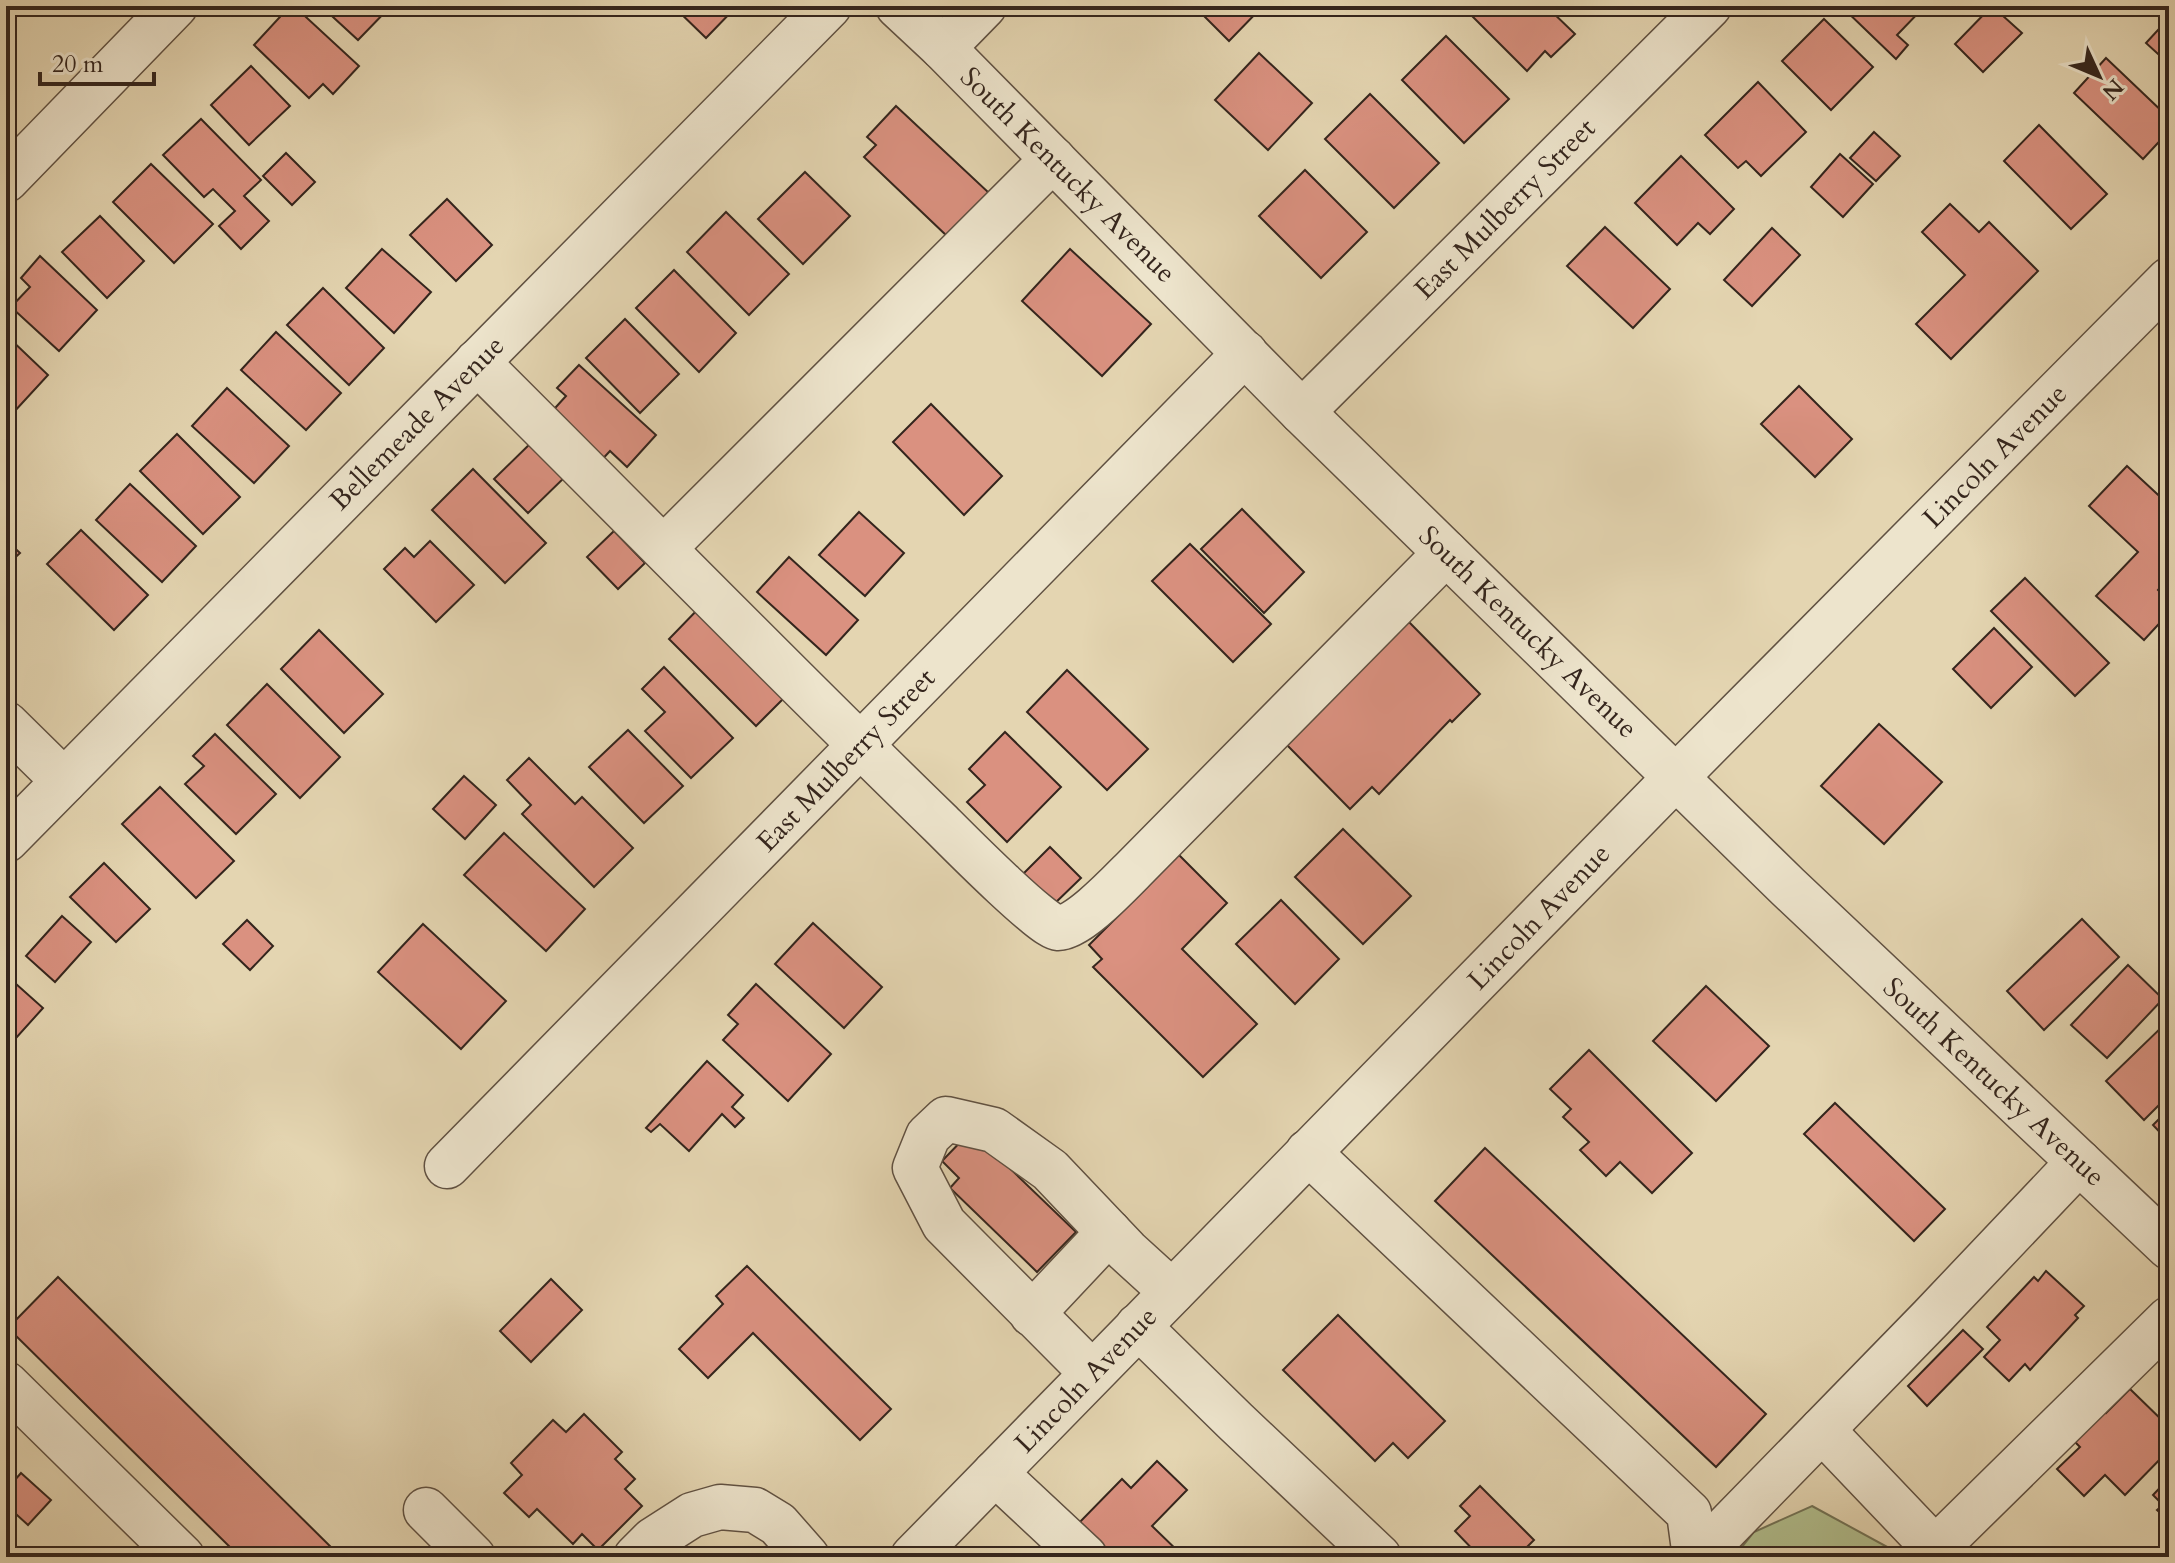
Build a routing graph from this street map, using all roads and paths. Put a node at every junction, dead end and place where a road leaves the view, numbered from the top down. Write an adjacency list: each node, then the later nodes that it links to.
1 (175, 6): 8 (street)
2 (829, 6): 11 (street, Bellemeade Avenue)
3 (898, 6): 6 (street, South Kentucky Avenue)
4 (984, 6): 6 (street)
5 (1709, 6): 12 (street, East Mulberry Street)
6 (943, 48): 7 (street, South Kentucky Avenue)
7 (1053, 159): 10 (street, South Kentucky Avenue); 13 (street)
8 (6, 180)
9 (2169, 280): 17 (street, Lincoln Avenue)
10 (1245, 353): 12 (street, South Kentucky Avenue); 16 (street, East Mulberry Street)
11 (477, 362): 13 (street); 18 (street, Bellemeade Avenue)
12 (1302, 412): 14 (street, South Kentucky Avenue)
13 (664, 548): 16 (street)
14 (1446, 553): 16 (street); 17 (street, South Kentucky Avenue)
15 (6, 724): 18 (street)
16 (860, 745): 22 (street, East Mulberry Street)
17 (1676, 777): 20 (street, Lincoln Avenue); 21 (street, South Kentucky Avenue)
18 (64, 781): 19 (street, Bellemeade Avenue)
19 (6, 840)
20 (1308, 1152): 25 (street, Lincoln Avenue); 42 (street)
21 (2079, 1162): 24 (street, South Kentucky Avenue); 31 (street)
22 (447, 1166)
23 (1109, 1232): 25 (street); 26 (street); 26 (street)
24 (2169, 1247)
25 (1172, 1292): 27 (street, Lincoln Avenue)
26 (1032, 1314): 29 (street)
27 (1138, 1326): 29 (street, Lincoln Avenue); 41 (street)
28 (2162, 1340): 34 (street)
29 (1092, 1373): 32 (street, Lincoln Avenue)
30 (6, 1384): 35 (street)
31 (1822, 1430): 34 (street); 42 (street)
32 (995, 1473): 39 (street, Lincoln Avenue); 40 (street)
33 (426, 1510): 36 (street)
34 (1939, 1553)
35 (182, 1557)
36 (473, 1557)
37 (636, 1557): 38 (street)
38 (807, 1557)
39 (913, 1557)
40 (1085, 1557)
41 (1379, 1557)
42 (1696, 1557)

